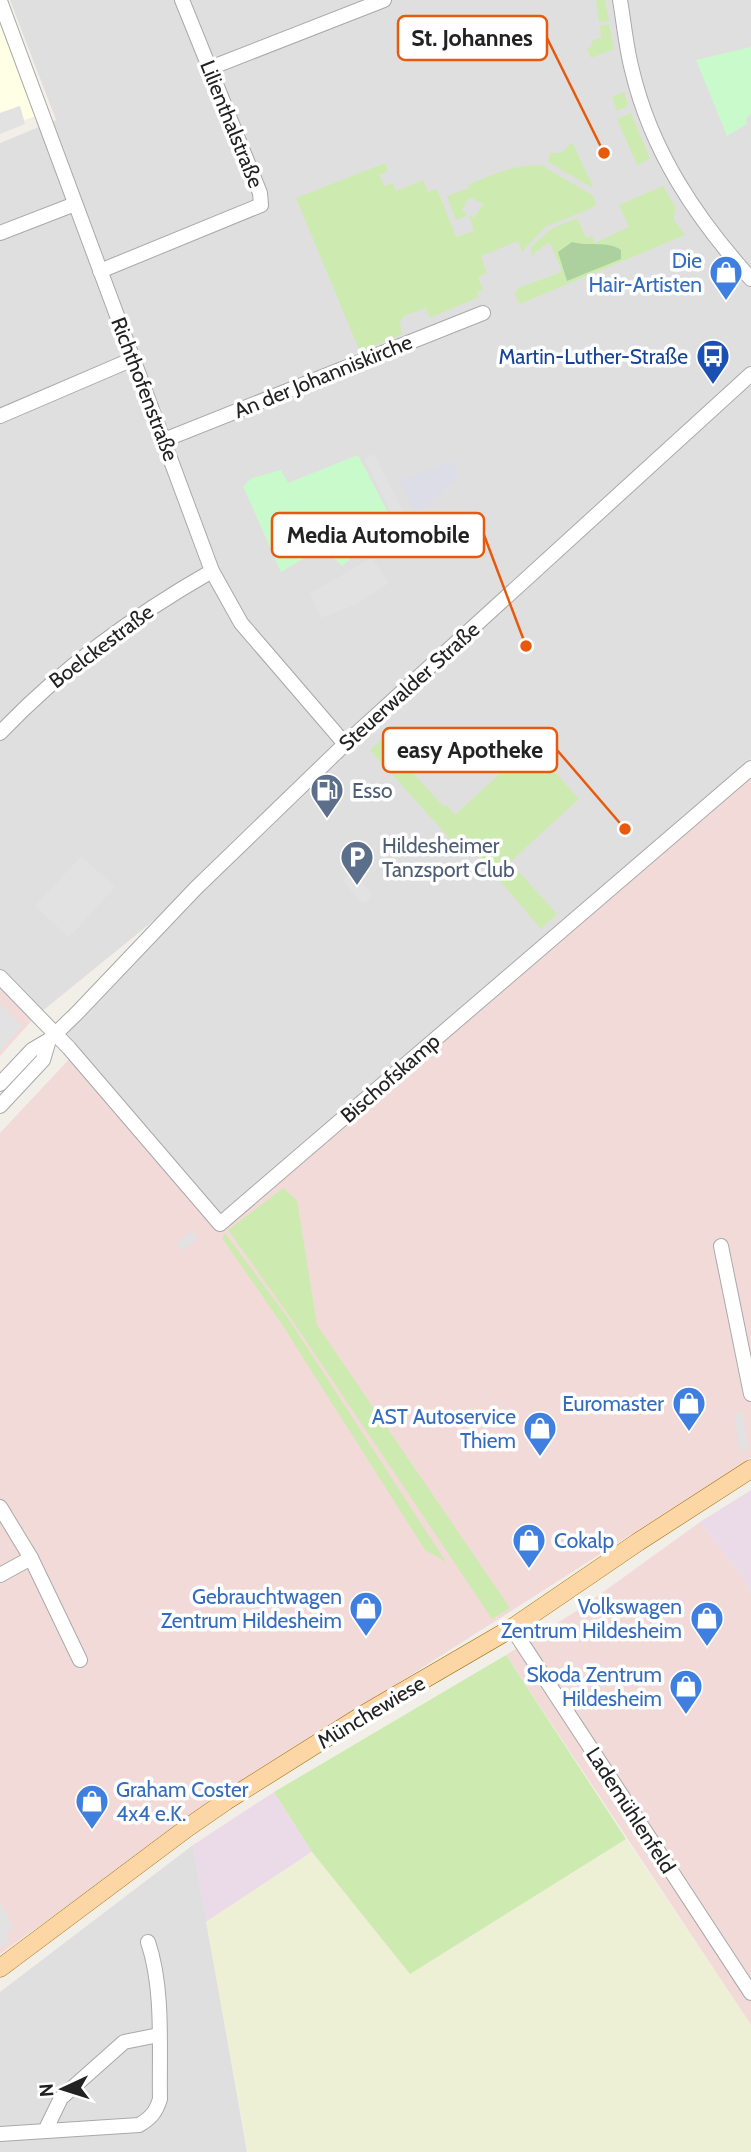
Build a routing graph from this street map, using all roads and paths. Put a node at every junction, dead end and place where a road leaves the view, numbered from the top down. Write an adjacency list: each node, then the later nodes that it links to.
1 (182, 0): 5 (street, Lilienthalstraße)
2 (384, 0): 5 (street)
3 (621, 0): 9 (street)
4 (0, 1): 6 (street, Richthofenstraße)
5 (210, 68): 8 (street, Lilienthalstraße)
6 (75, 204): 7 (street); 8 (street, Richthofenstraße)
7 (0, 233)
8 (100, 271): 11 (street, Richthofenstraße)
9 (751, 279)
10 (483, 313): 14 (street, An der Johanniskirche)
11 (133, 359): 13 (street); 14 (street, Richthofenstraße)
12 (751, 374): 17 (street, Steuerwalder Straße)
13 (0, 416)
14 (164, 440): 15 (street, Richthofenstraße)
15 (212, 571): 16 (street, Boelckestraße); 17 (street, Richthofenstraße)
16 (0, 733)
17 (345, 744): 20 (street, Steuerwalder Straße)
18 (751, 768): 20 (street, Bischofskamp)
19 (0, 977): 20 (street)
20 (52, 1037): 21 (street, Steuerwalder Straße); 22 (street, Steuerwalder Straße)
21 (0, 1084)
22 (0, 1106)
23 (721, 1246): 24 (street)
24 (751, 1394)
25 (751, 1469): 29 (main road, Münchewiese)
26 (0, 1507): 27 (street)
27 (31, 1558): 28 (street); 30 (street)
28 (0, 1575)
29 (512, 1628): 32 (main road, Münchewiese); 33 (street, Lademühlenfeld)
30 (80, 1660)
31 (148, 1942): 34 (street)
32 (0, 1968)
33 (751, 1993)
34 (159, 2035): 35 (street); 35 (street)
35 (45, 2131): 36 (street)
36 (0, 2134)

